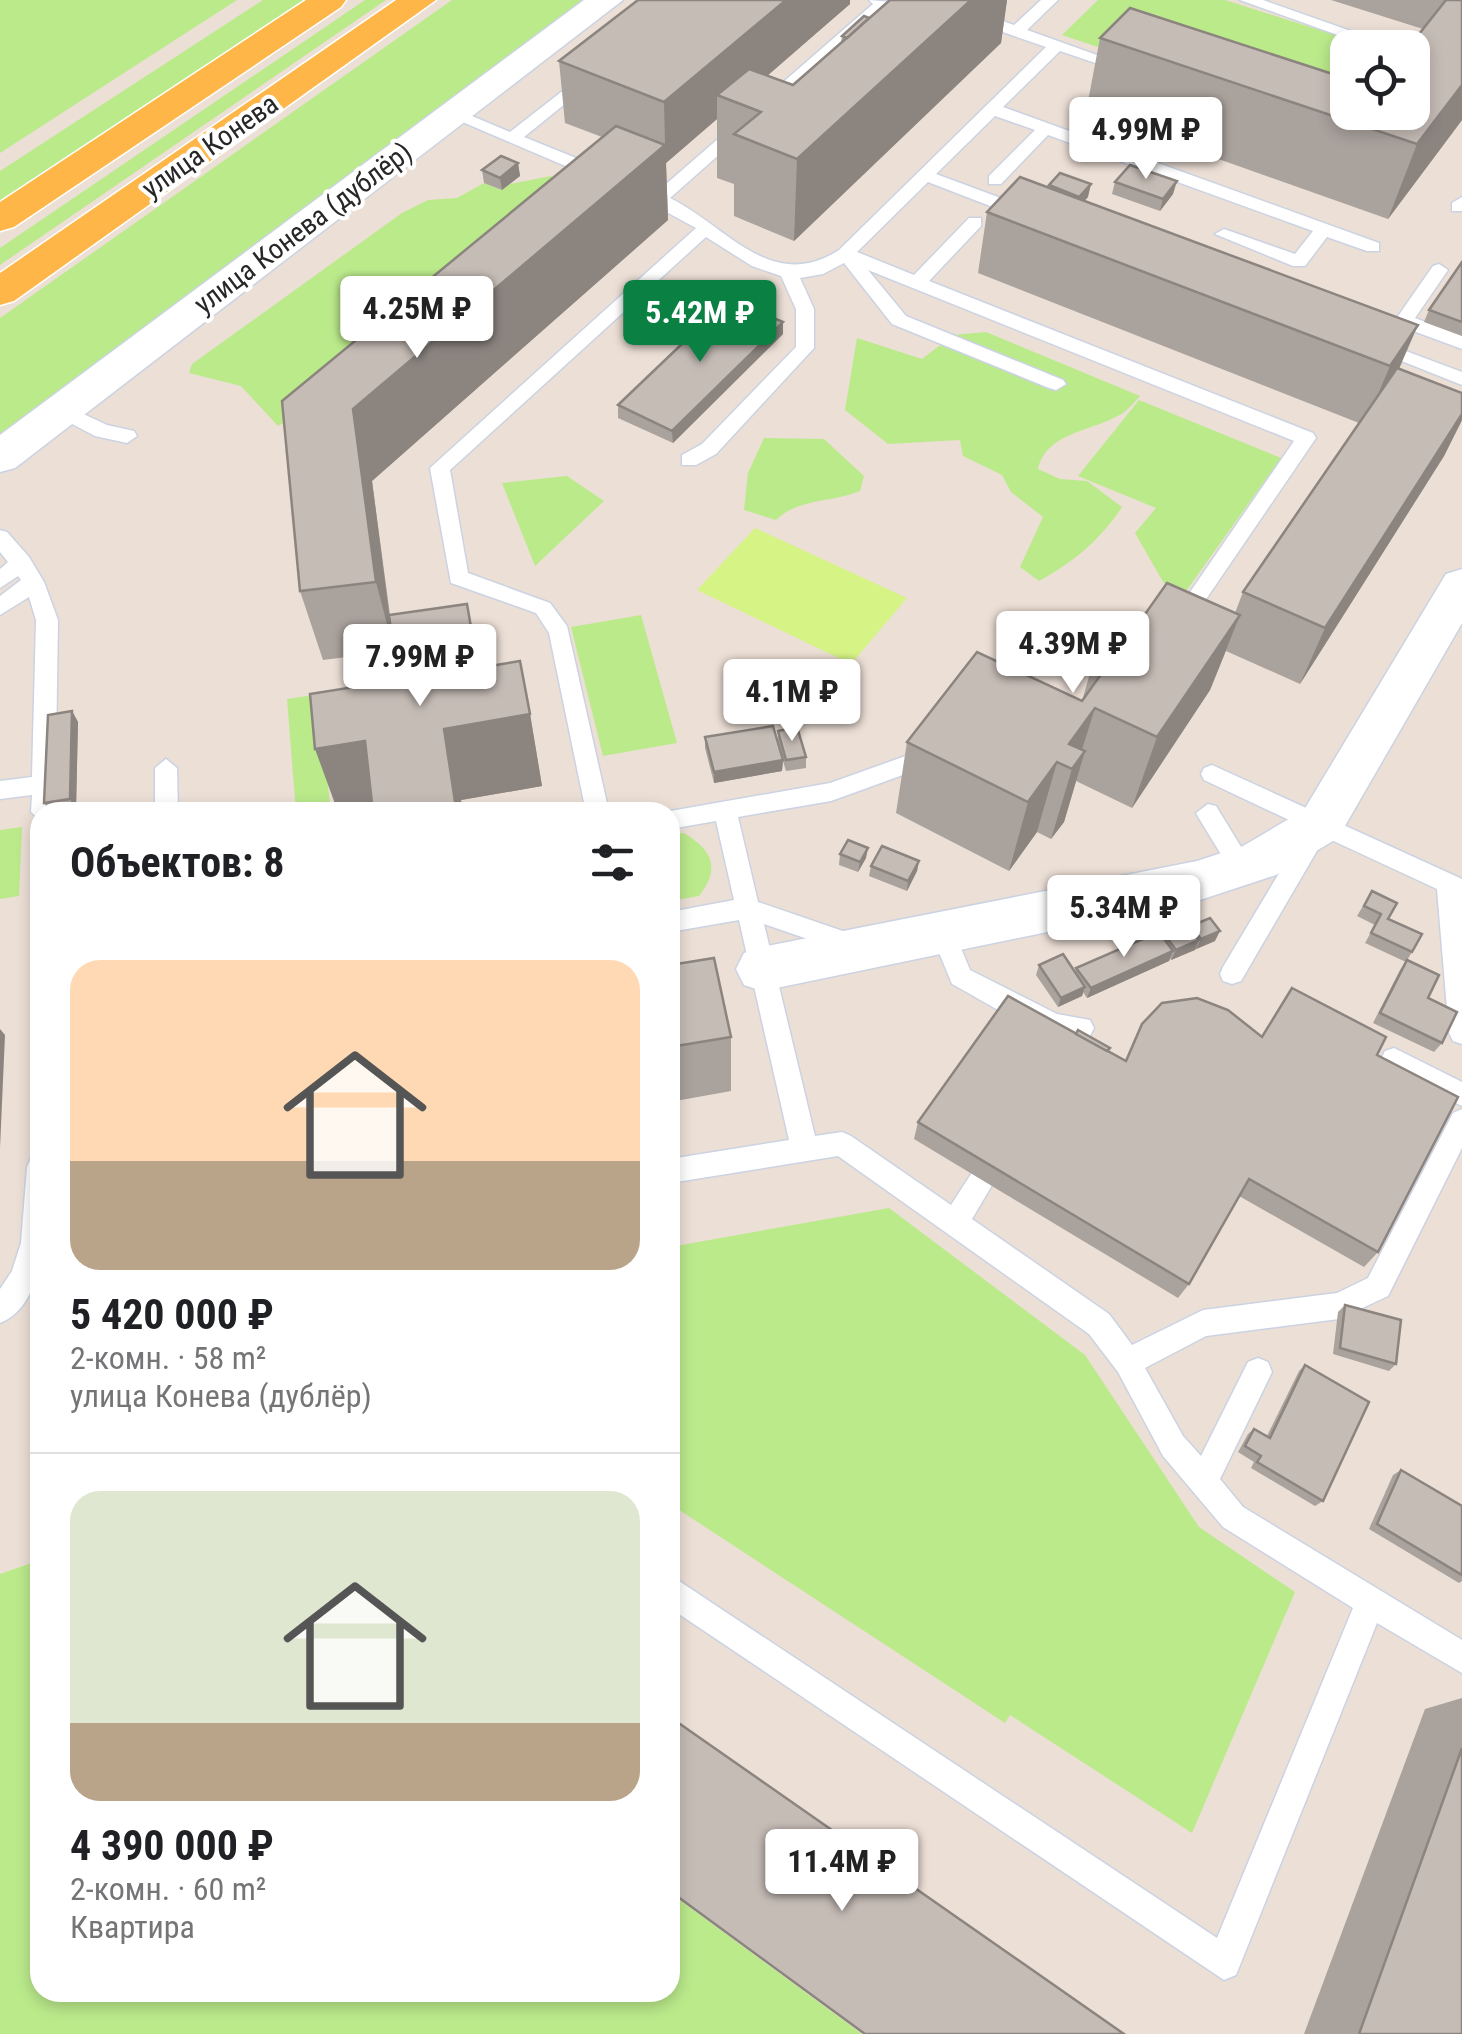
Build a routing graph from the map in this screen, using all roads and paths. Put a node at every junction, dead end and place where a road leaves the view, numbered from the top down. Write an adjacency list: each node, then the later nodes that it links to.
1 (329, 0): 20 (main road, улица Конева)
2 (420, 0): 31 (main road, улица Конева)
3 (606, 0): 14 (main road, улица Конева (дублёр))
4 (972, 0): 9 (lane)
5 (1050, 0): 9 (lane)
6 (1248, 0): 8 (lane)
7 (887, 4): 19 (lane)
8 (1337, 30)
9 (1018, 31): 10 (lane)
10 (1057, 45): 12 (lane); 13 (lane)
11 (600, 69): 16 (lane)
12 (1145, 75)
13 (992, 110): 15 (lane); 17 (lane)
14 (454, 114): 16 (lane); 38 (main road, улица Конева (дублёр))
15 (1045, 128): 18 (lane); 24 (lane)
16 (512, 138): 19 (lane)
17 (924, 176): 22 (lane); 27 (lane)
18 (995, 180)
19 (660, 198): 23 (lane)
20 (0, 219)
21 (975, 222): 30 (lane)
22 (1050, 223)
23 (706, 228): 29 (lane); 55 (lane)
24 (1324, 229): 25 (lane); 26 (lane)
25 (1224, 234)
26 (1373, 246)
27 (846, 254): 29 (lane); 30 (lane); 37 (lane)
28 (1439, 270): 32 (lane)
29 (789, 273): 41 (lane)
30 (917, 283): 46 (lane)
31 (0, 292)
32 (1404, 321): 34 (lane); 35 (lane)
33 (1347, 336): 35 (lane)
34 (1462, 343)
35 (1384, 350): 36 (lane)
36 (1462, 378)
37 (1056, 384)
38 (62, 410): 39 (lane); 40 (main road, улица Конева (дублёр))
39 (127, 436)
40 (0, 457)
41 (688, 460)
42 (0, 537): 43 (lane)
43 (28, 572): 44 (lane); 47 (lane); 51 (lane)
44 (0, 580)
45 (1462, 584): 59 (street)
46 (1193, 603)
47 (0, 607)
48 (914, 762): 56 (lane)
49 (166, 768): 54 (lane)
50 (1212, 774): 59 (lane)
51 (44, 784): 52 (lane); 53 (lane)
52 (0, 790)
53 (43, 802)
54 (168, 802)
55 (595, 802)
56 (725, 810): 58 (lane); 62 (lane)
57 (1208, 813): 60 (lane)
58 (680, 818)
59 (1321, 824): 60 (street); 61 (lane); 67 (lane)
60 (1241, 867): 64 (street)
61 (1455, 887): 69 (lane)
62 (748, 908): 63 (lane); 65 (lane); 66 (lane)
63 (680, 920)
64 (943, 933): 65 (street); 68 (lane)
65 (864, 948): 66 (street)
66 (762, 969): 73 (lane)
67 (1232, 974)
68 (1081, 1028)
69 (1462, 1033)
70 (1394, 1059): 71 (lane)
71 (1462, 1095)
72 (1462, 1121): 79 (lane)
73 (804, 1147): 74 (lane); 76 (lane)
74 (680, 1169)
75 (982, 1180): 76 (lane)
76 (953, 1225): 79 (lane)
77 (30, 1263): 78 (lane)
78 (0, 1310)
79 (1128, 1362): 81 (lane)
80 (1258, 1372): 81 (lane)
81 (1202, 1484): 83 (lane)
82 (680, 1597): 83 (lane)
83 (1370, 1602): 84 (lane)
84 (1462, 1658)

